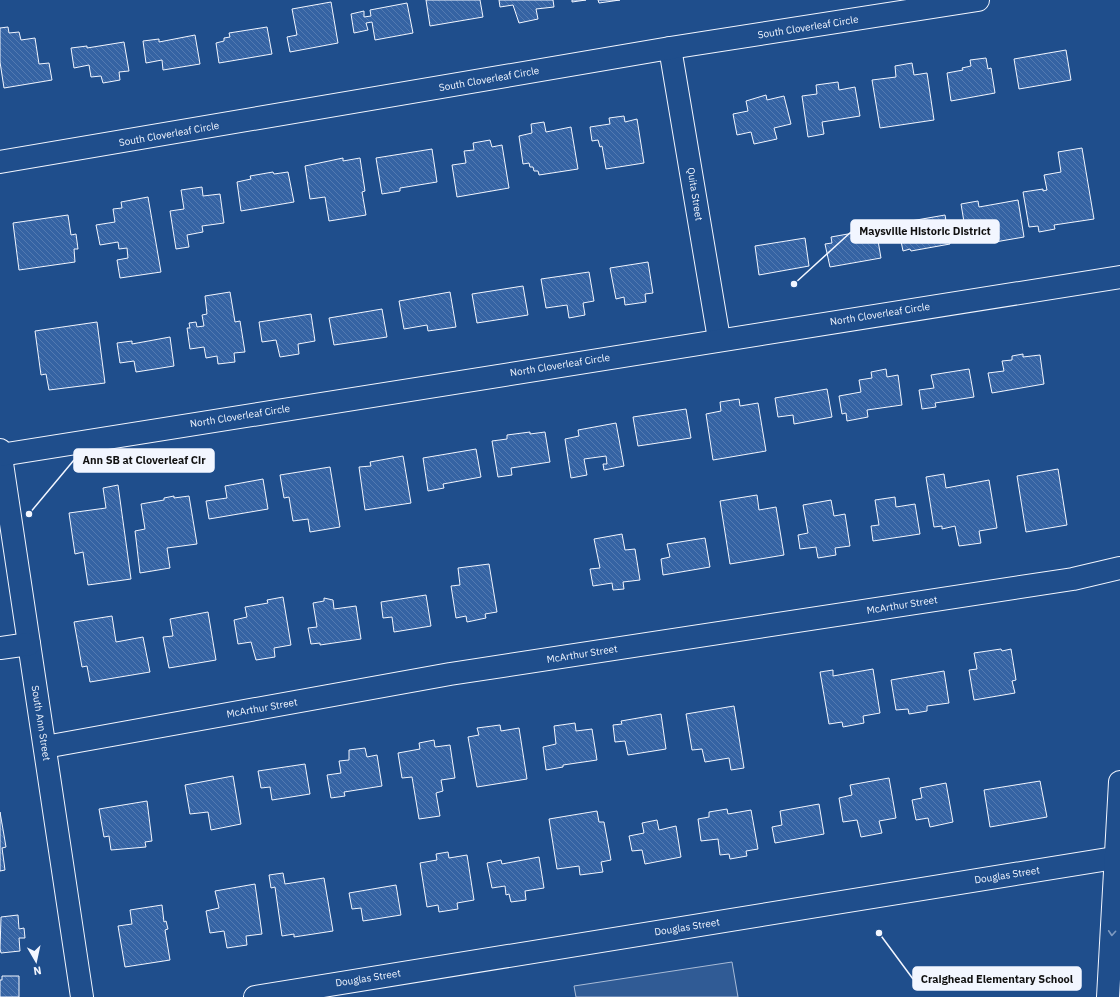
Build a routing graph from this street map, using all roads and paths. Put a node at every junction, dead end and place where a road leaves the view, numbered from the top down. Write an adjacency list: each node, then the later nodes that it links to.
1 (978, 0): 2 (street, South Cloverleaf Circle)
2 (670, 48): 3 (street, South Cloverleaf Circle); 5 (street, Quita Street)
3 (0, 162)
4 (1120, 277): 5 (street, North Cloverleaf Circle)
5 (719, 339): 6 (street, North Cloverleaf Circle)
6 (0, 452): 8 (street, South Ann Street)
7 (1120, 568): 10 (street, McArthur Street)
8 (29, 644): 9 (street); 10 (street, South Ann Street)
9 (0, 648)
10 (45, 747): 13 (street, South Ann Street)
11 (1120, 782): 12 (street)
12 (1118, 857): 14 (street, Douglas Street); 15 (street, one-way to 15)
13 (82, 997)
14 (255, 997)
15 (1108, 997)

